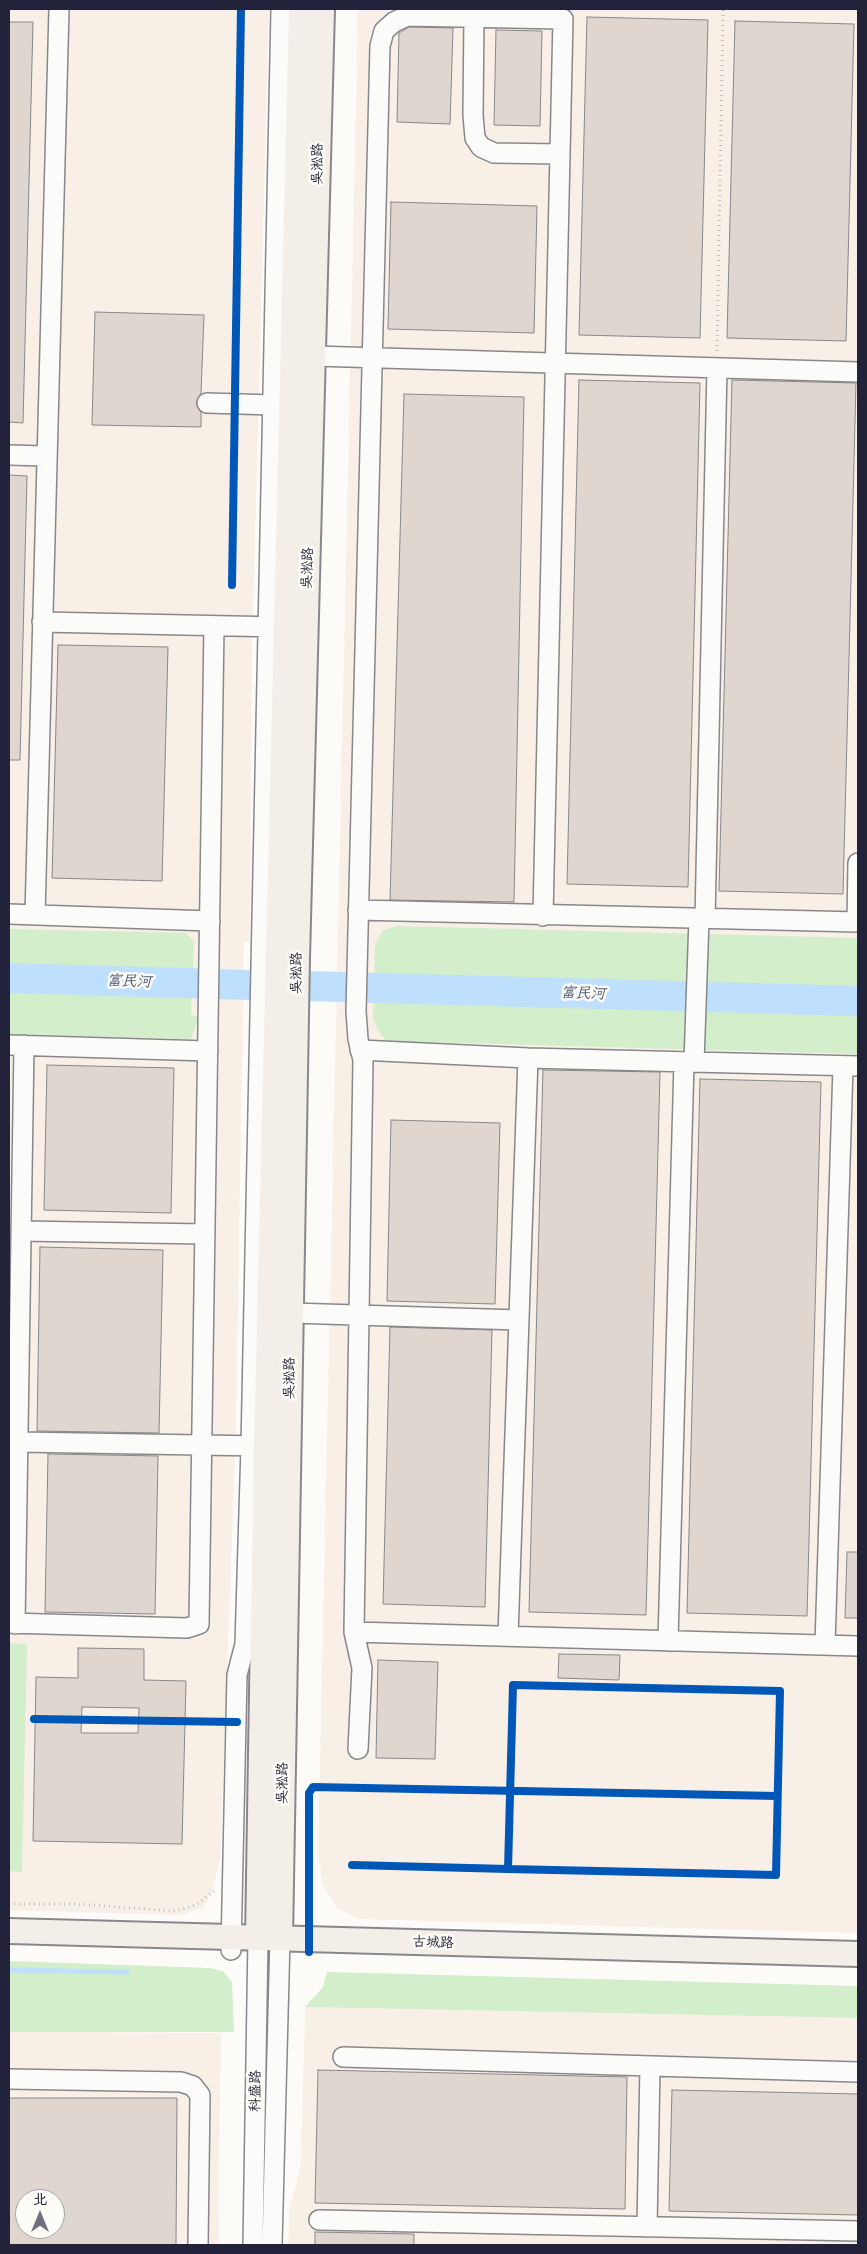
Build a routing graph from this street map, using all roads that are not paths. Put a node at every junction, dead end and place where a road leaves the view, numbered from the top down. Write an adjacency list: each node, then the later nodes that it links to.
1 (58, 9): 16 (street)
2 (281, 9): 14 (street)
3 (301, 9): 19 (main road, 吴淞路)
4 (322, 9): 8 (main road, 吴淞路)
5 (565, 14): 6 (street); 7 (street)
6 (474, 16): 7 (street); 9 (street)
7 (560, 154): 10 (street)
8 (314, 356): 9 (street); 19 (main road, 吴淞路)
9 (372, 358): 10 (street); 21 (street)
10 (555, 363): 11 (street); 24 (street)
11 (717, 368): 12 (street); 25 (street)
12 (858, 372)
13 (207, 403): 14 (street)
14 (272, 405): 19 (street)
15 (9, 456): 16 (street)
16 (46, 456): 17 (street)
17 (42, 622): 18 (street); 23 (street)
18 (214, 626): 19 (street); 26 (street)
19 (286, 627): 36 (main road, 吴淞路); 41 (main road, 吴淞路)
20 (858, 863): 27 (street)
21 (358, 910): 24 (street); 29 (street)
22 (9, 914): 23 (street)
23 (35, 915): 26 (street)
24 (543, 916): 25 (street)
25 (702, 919): 27 (street); 32 (street)
26 (210, 920): 30 (street)
27 (858, 922)
28 (16, 1045): 30 (street); 34 (street)
29 (360, 1050): 31 (street); 37 (street)
30 (208, 1051): 35 (street)
31 (528, 1058): 32 (street); 38 (street)
32 (689, 1062): 33 (street); 45 (street)
33 (851, 1066): 46 (street)
34 (22, 1231): 35 (street); 39 (street)
35 (205, 1234): 40 (street)
36 (291, 1312): 37 (street); 41 (main road, 吴淞路)
37 (359, 1315): 38 (street); 43 (street)
38 (519, 1320): 44 (street)
39 (19, 1442): 40 (street); 42 (street)
40 (202, 1445): 41 (street); 42 (street)
41 (268, 1446): 50 (street); 51 (main road, 吴淞路)
42 (12, 1624)
43 (354, 1632): 44 (street); 48 (street)
44 (508, 1636): 45 (street)
45 (668, 1640): 46 (street)
46 (825, 1645): 47 (street)
47 (858, 1646)
48 (358, 1749)
49 (9, 1931): 50 (main road, 古城路)
50 (231, 1944): 51 (main road, 古城路); 52 (main road, 古城路)
51 (269, 1944): 53 (main road, 古城路); 54 (main road, 古城路); 65 (street, 科盛路); 66 (street, 科盛路)
52 (9, 1945)
53 (858, 1954)
54 (858, 1964)
55 (343, 2057): 56 (street)
56 (650, 2066): 57 (street); 60 (street)
57 (858, 2072)
58 (9, 2079): 64 (street)
59 (319, 2220): 60 (street)
60 (647, 2227): 62 (street)
61 (858, 2231): 63 (street)
62 (730, 2237): 63 (street)
63 (801, 2237)
64 (198, 2245)
65 (253, 2245)
66 (272, 2245)

